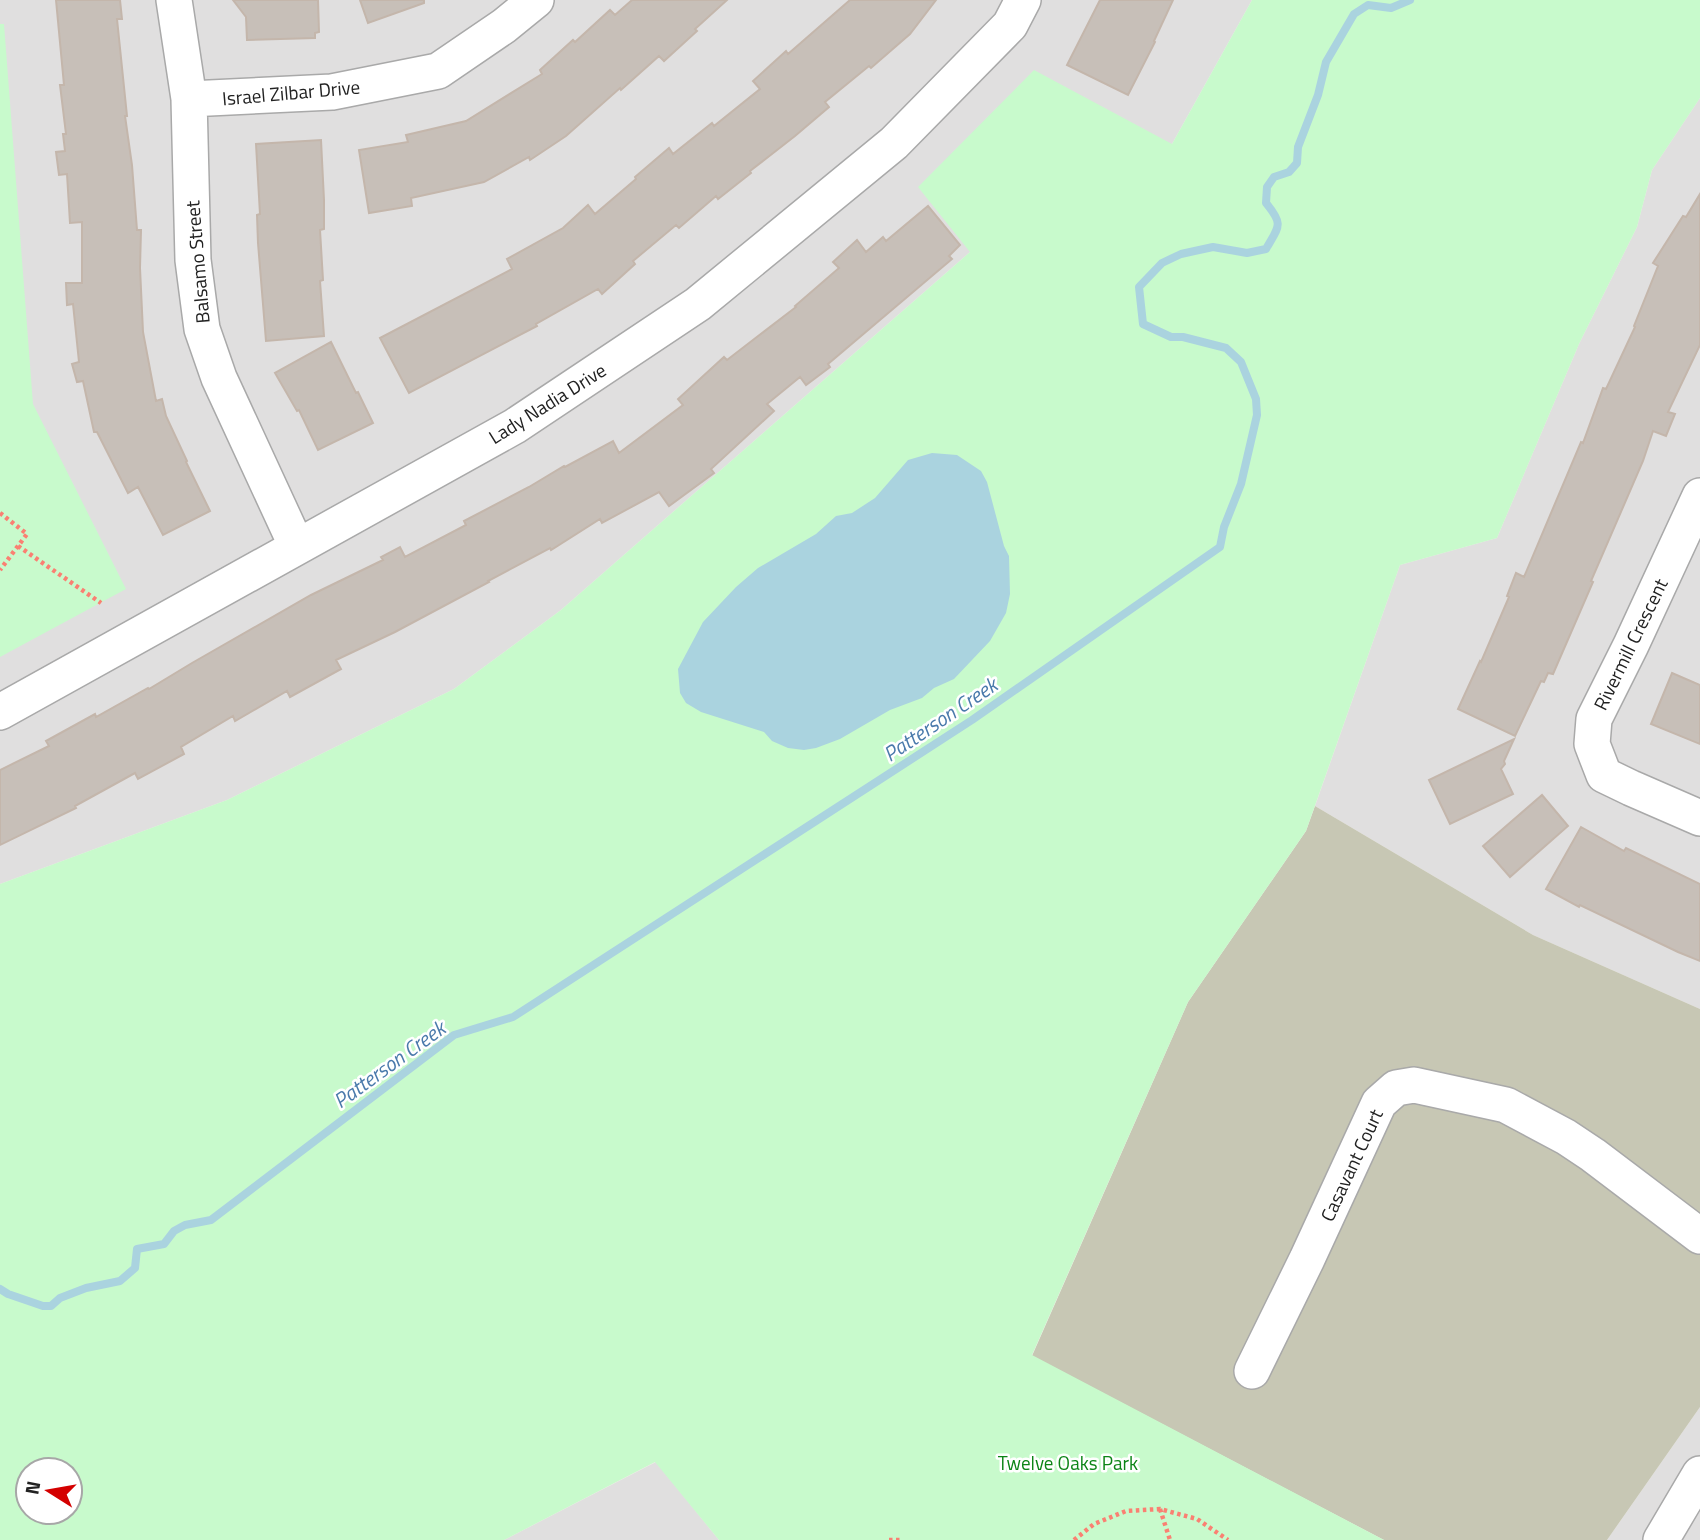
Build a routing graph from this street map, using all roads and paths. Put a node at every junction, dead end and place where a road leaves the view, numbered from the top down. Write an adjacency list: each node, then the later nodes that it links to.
1 (174, 0): 4 (street, Balsamo Street)
2 (536, 0): 4 (street, Israel Zilbar Drive)
3 (1023, 0): 8 (street, Lady Nadia Drive)
4 (189, 99): 8 (street, Balsamo Street)
5 (1700, 496): 12 (street, Rivermill Crescent)
6 (0, 513): 7 (path)
7 (18, 546): 9 (path); 10 (path)
8 (297, 547): 11 (street, Lady Nadia Drive)
9 (0, 570)
10 (101, 603)
11 (0, 712)
12 (1700, 818)
13 (1700, 1237): 14 (street, Casavant Court)
14 (1252, 1371)
15 (1700, 1474): 22 (street)
16 (1160, 1509): 19 (path); 20 (path); 21 (path)
17 (889, 1540): 18 (path)
18 (901, 1540)
19 (1074, 1540)
20 (1170, 1540)
21 (1228, 1540)
22 (1661, 1540)

